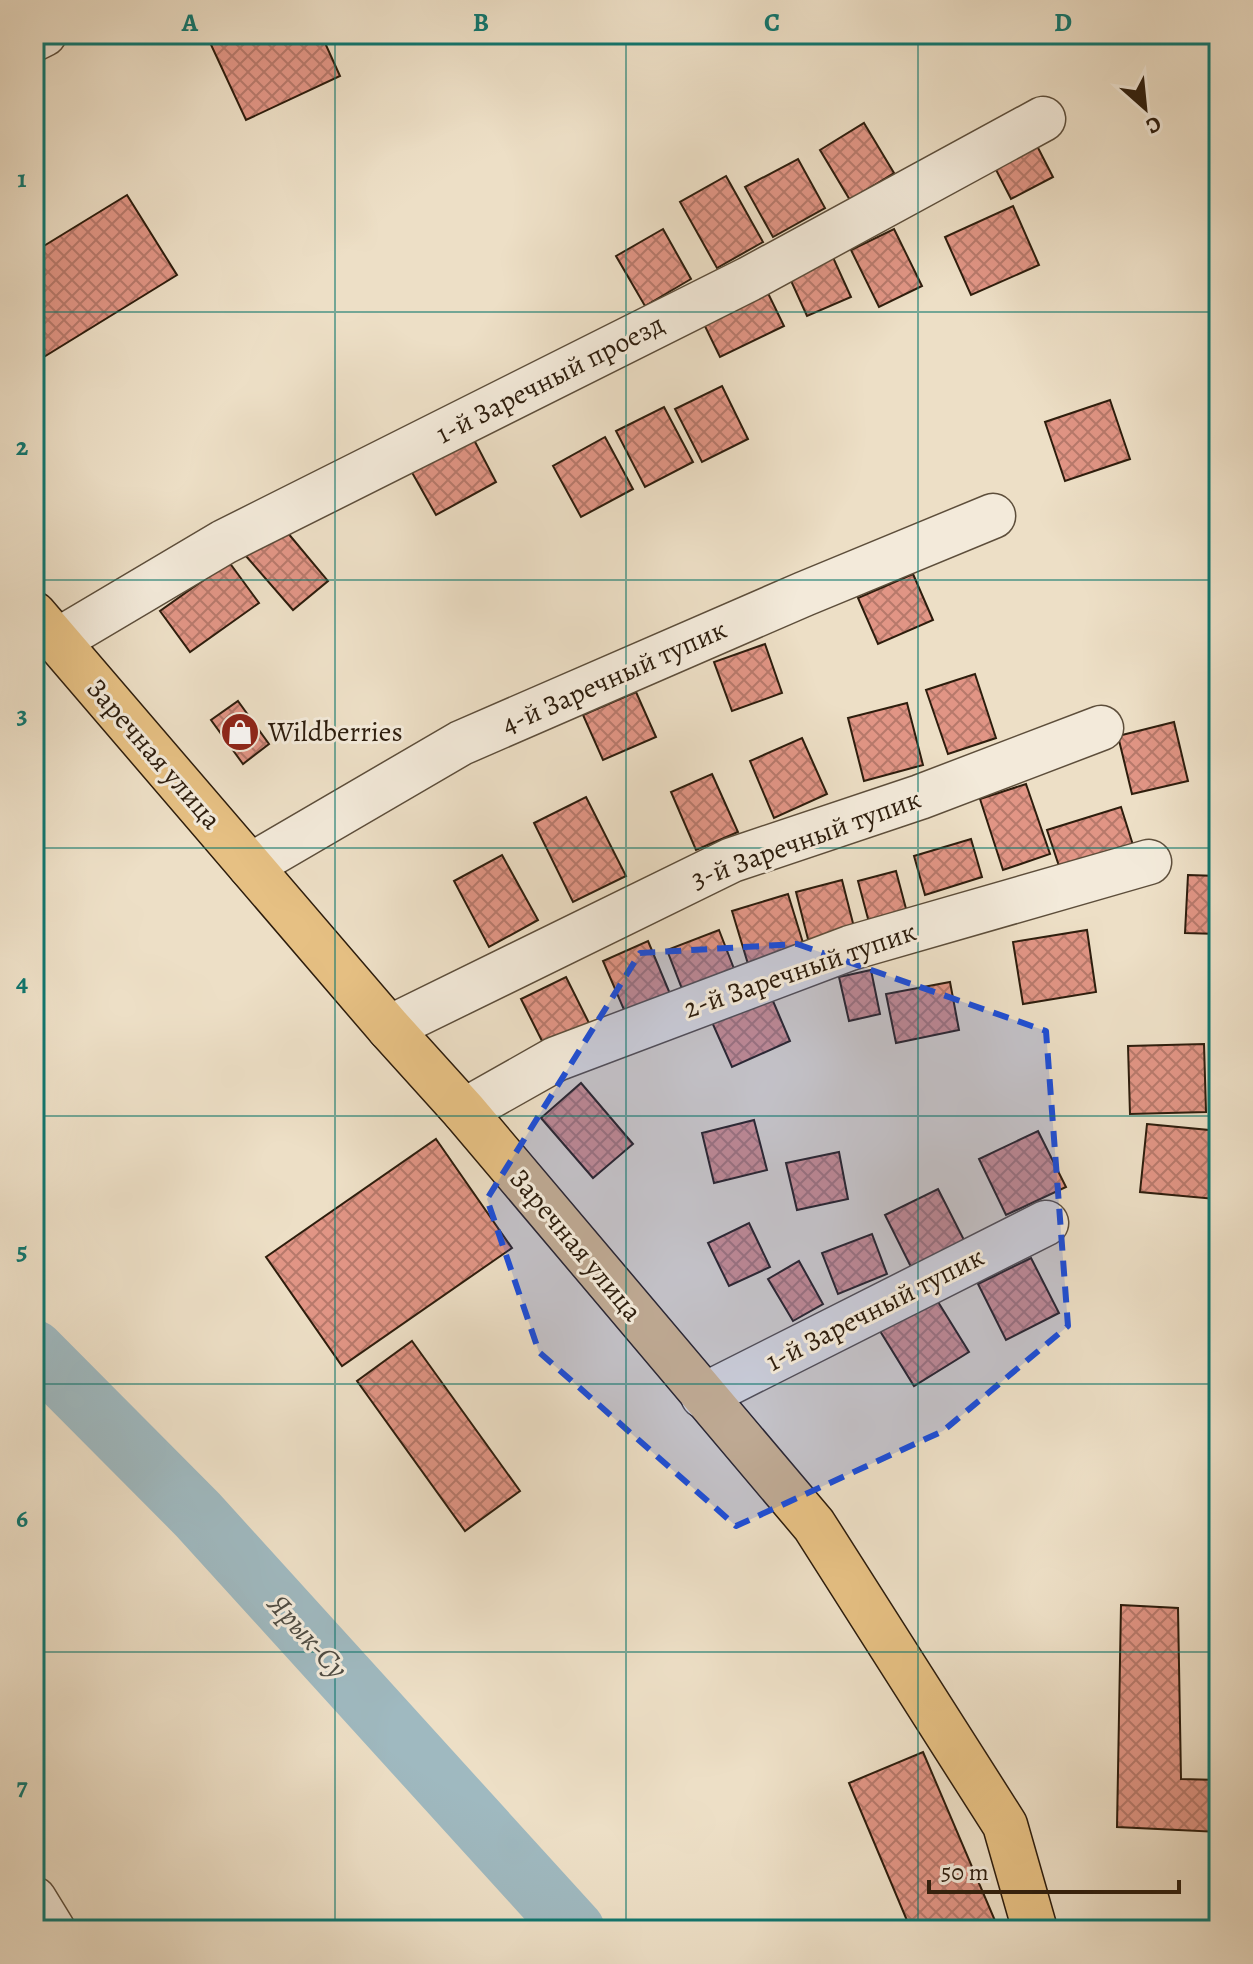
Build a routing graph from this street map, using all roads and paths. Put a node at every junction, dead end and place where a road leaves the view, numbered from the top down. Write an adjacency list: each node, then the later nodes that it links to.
1 (44, 34): 2 (street)
2 (34, 39)
3 (1043, 119): 5 (street, 1-й Заречный проезд)
4 (993, 516): 8 (street, 4-й Заречный тупик)
5 (46, 627): 8 (main road, Заречная улица)
6 (1101, 728): 9 (street, 3-й Заречный тупик)
7 (1149, 862): 10 (street, 2-й Заречный тупик)
8 (250, 866): 9 (main road, Заречная улица)
9 (389, 1028): 10 (main road, Заречная улица)
10 (464, 1111): 12 (main road, Заречная улица)
11 (1046, 1223): 12 (street, 1-й Заречный тупик)
12 (703, 1396): 15 (main road, Заречная улица)
13 (34, 1899): 14 (street)
14 (53, 1930)
15 (1035, 1930)

